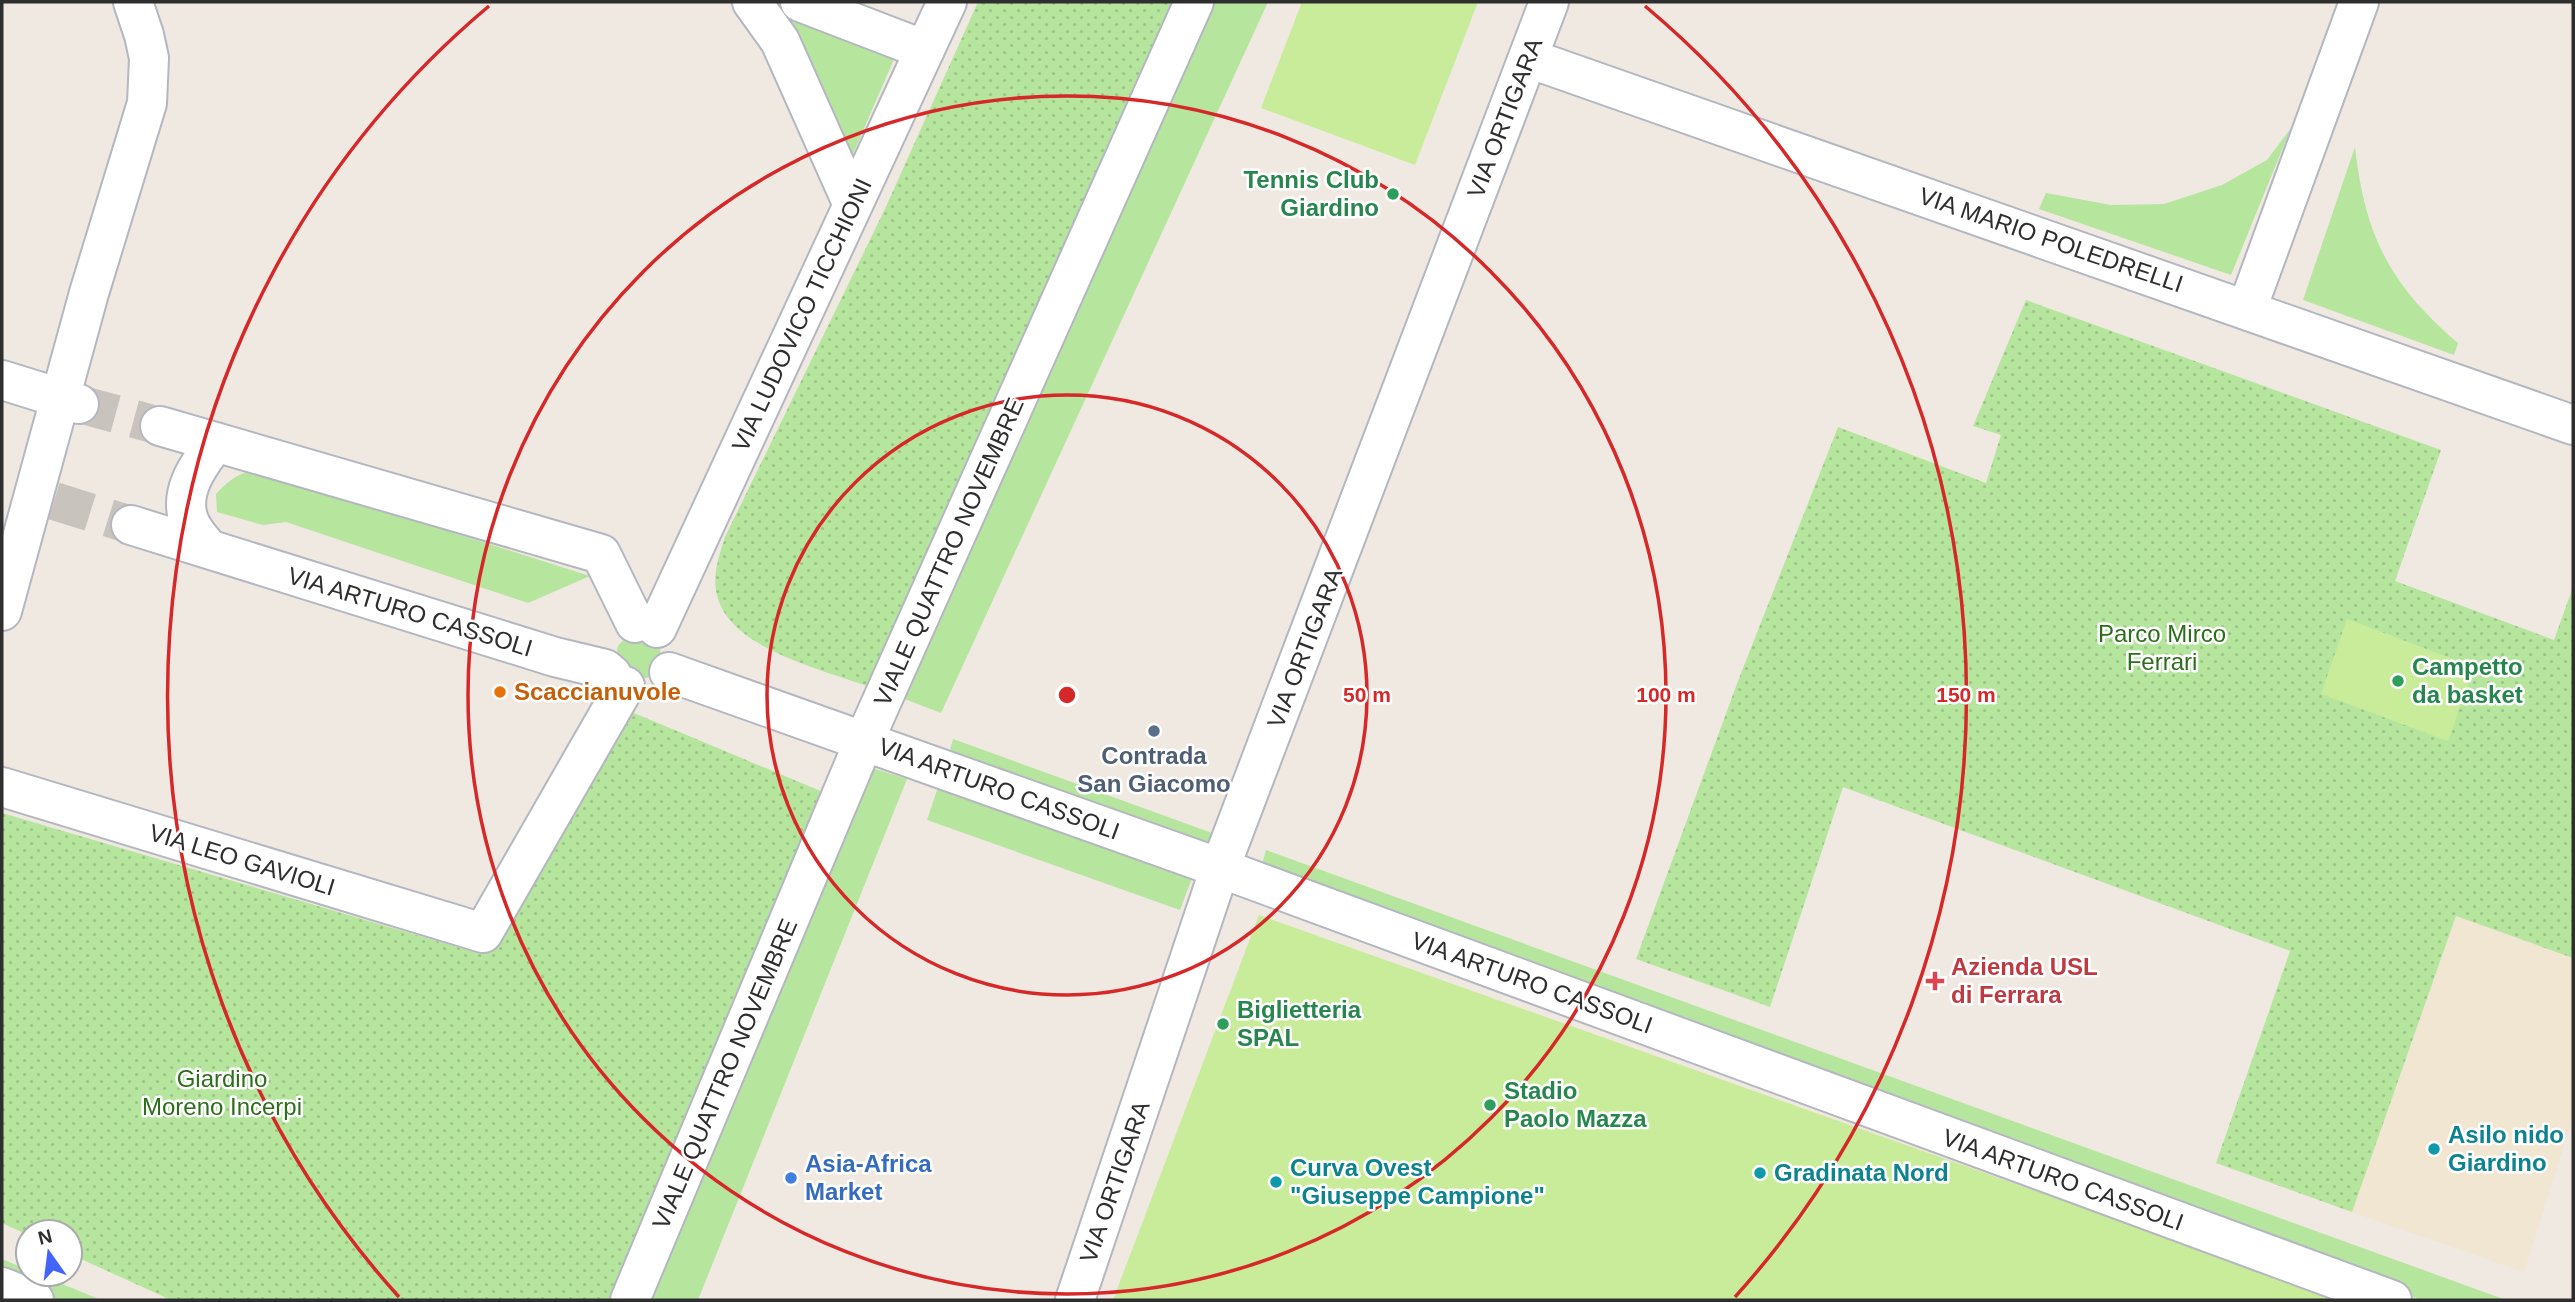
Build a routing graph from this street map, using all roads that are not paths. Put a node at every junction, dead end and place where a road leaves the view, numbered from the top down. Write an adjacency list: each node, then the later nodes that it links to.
1 (133, 2): 13 (street)
2 (752, 2): 10 (street)
3 (800, 2): 8 (street)
4 (947, 2): 8 (street, VIA LUDOVICO TICCHIONI)
5 (1194, 2): 23 (street, VIALE QUATTRO NOVEMBRE)
6 (1549, 2): 9 (street, VIA ORTIGARA)
7 (2359, 2): 11 (street)
8 (925, 50): 10 (street, VIA LUDOVICO TICCHIONI)
9 (1528, 58): 11 (street, VIA MARIO POLEDRELLI); 25 (street, VIA ORTIGARA)
10 (853, 205): 20 (street, VIA LUDOVICO TICCHIONI)
11 (2247, 309): 14 (street, VIA MARIO POLEDRELLI)
12 (2, 380): 13 (street)
13 (69, 401): 19 (street)
14 (2573, 425)
15 (160, 426): 16 (street)
16 (216, 442): 18 (street); 20 (street)
17 (131, 525): 18 (street, VIA ARTURO CASSOLI)
18 (208, 548): 22 (street, VIA ARTURO CASSOLI)
19 (2, 611)
20 (646, 626): 21 (street); 22 (street)
21 (669, 672): 22 (street, VIA ARTURO CASSOLI); 23 (street, VIA ARTURO CASSOLI)
22 (618, 681): 24 (street, VIA LEO GAVIOLI)
23 (864, 741): 25 (street, VIA ARTURO CASSOLI); 29 (street, VIALE QUATTRO NOVEMBRE)
24 (2, 787)
25 (1220, 868): 27 (street, VIA ARTURO CASSOLI); 30 (street, VIA ORTIGARA)
26 (2, 1287): 28 (street)
27 (2377, 1298)
28 (34, 1300)
29 (630, 1300)
30 (1075, 1300)

